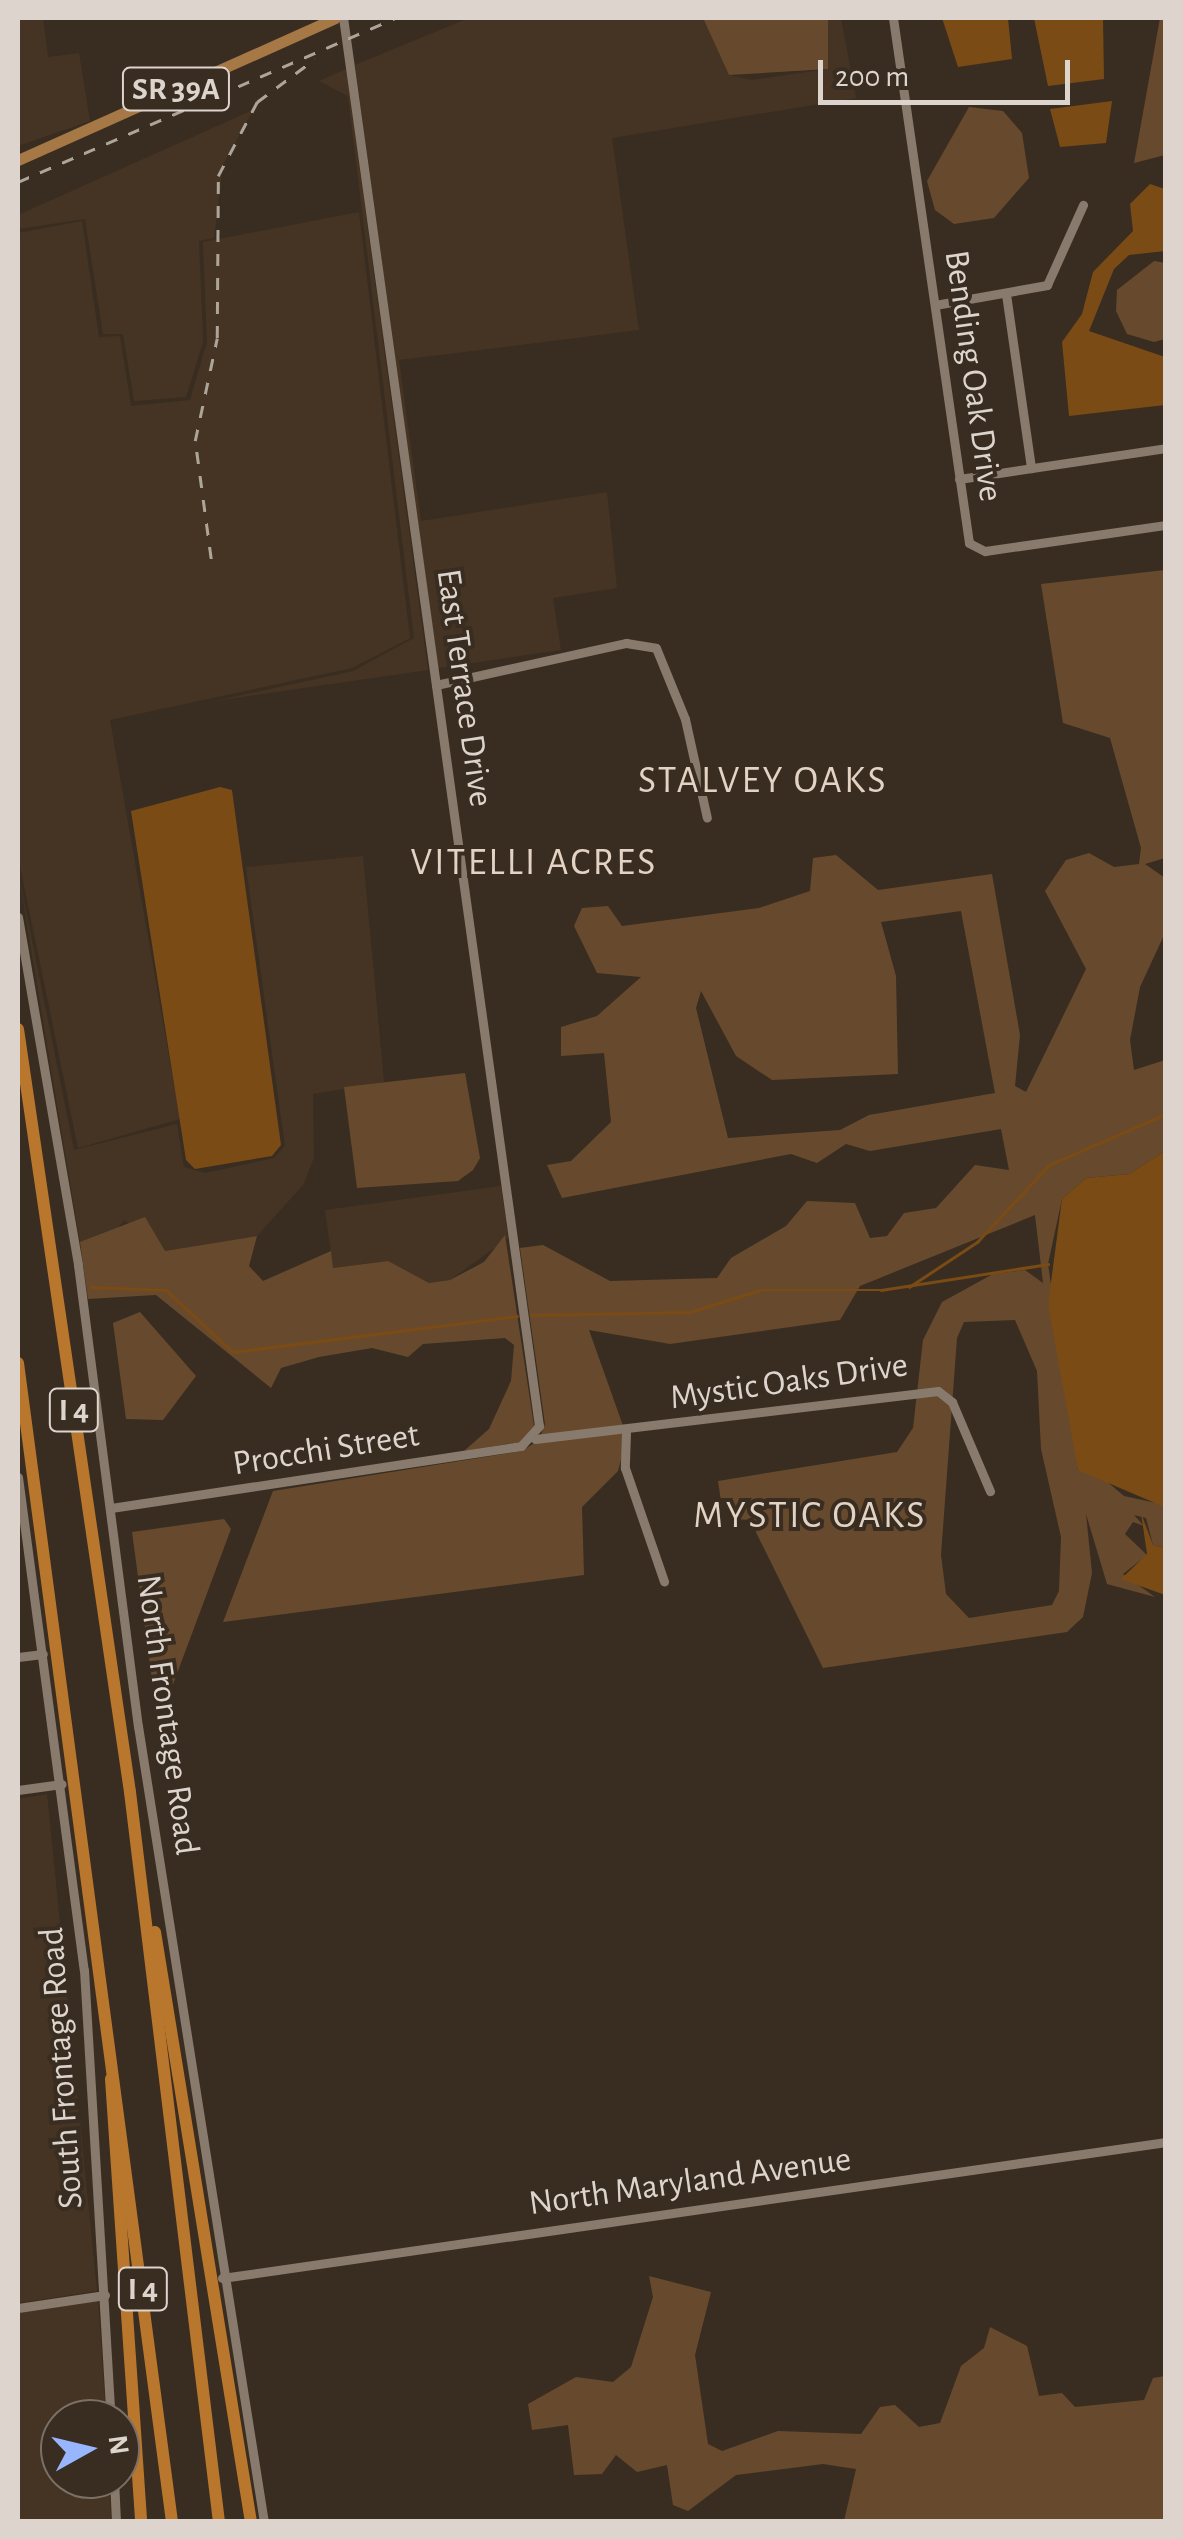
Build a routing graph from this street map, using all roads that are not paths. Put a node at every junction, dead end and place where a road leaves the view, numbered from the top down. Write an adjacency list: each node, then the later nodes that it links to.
1 (334, 18): 4 (main road, SR 39A)
2 (342, 18): 12 (street, East Terrace Drive)
3 (893, 18): 7 (street, Bending Oak Drive)
4 (18, 160)
5 (1083, 205): 6 (street)
6 (1006, 294): 7 (street); 9 (street)
7 (935, 304): 10 (street, Bending Oak Drive)
8 (1166, 448): 9 (street)
9 (1031, 468): 10 (street)
10 (959, 479): 11 (street, Bending Oak Drive)
11 (1166, 526)
12 (436, 685): 13 (street); 18 (street, East Terrace Drive)
13 (707, 818)
14 (18, 917): 21 (street, North Frontage Road)
15 (18, 1029): 28 (highway, I 4)
16 (18, 1362): 29 (highway, I 4)
17 (626, 1433): 18 (street, Mystic Oaks Drive); 20 (street, Mystic Oaks Drive); 23 (street)
18 (535, 1438): 21 (street, Procchi Street)
19 (18, 1478): 22 (street, South Frontage Road)
20 (990, 1491)
21 (111, 1508): 31 (street, North Frontage Road)
22 (20, 1512): 24 (street, South Frontage Road)
23 (664, 1580)
24 (43, 1654): 25 (street); 26 (street, South Frontage Road)
25 (18, 1658)
26 (62, 1784): 27 (street); 32 (street, South Frontage Road)
27 (18, 1790)
28 (130, 1792): 37 (highway, I 4); 38 (highway)
29 (114, 2057): 35 (highway); 36 (highway, I 4)
30 (1166, 2142): 31 (street, North Maryland Avenue)
31 (222, 2278): 39 (street, North Frontage Road)
32 (105, 2295): 33 (street); 34 (street, South Frontage Road)
33 (18, 2308)
34 (110, 2399)
35 (141, 2522)
36 (172, 2522)
37 (219, 2522)
38 (250, 2522)
39 (264, 2522)

